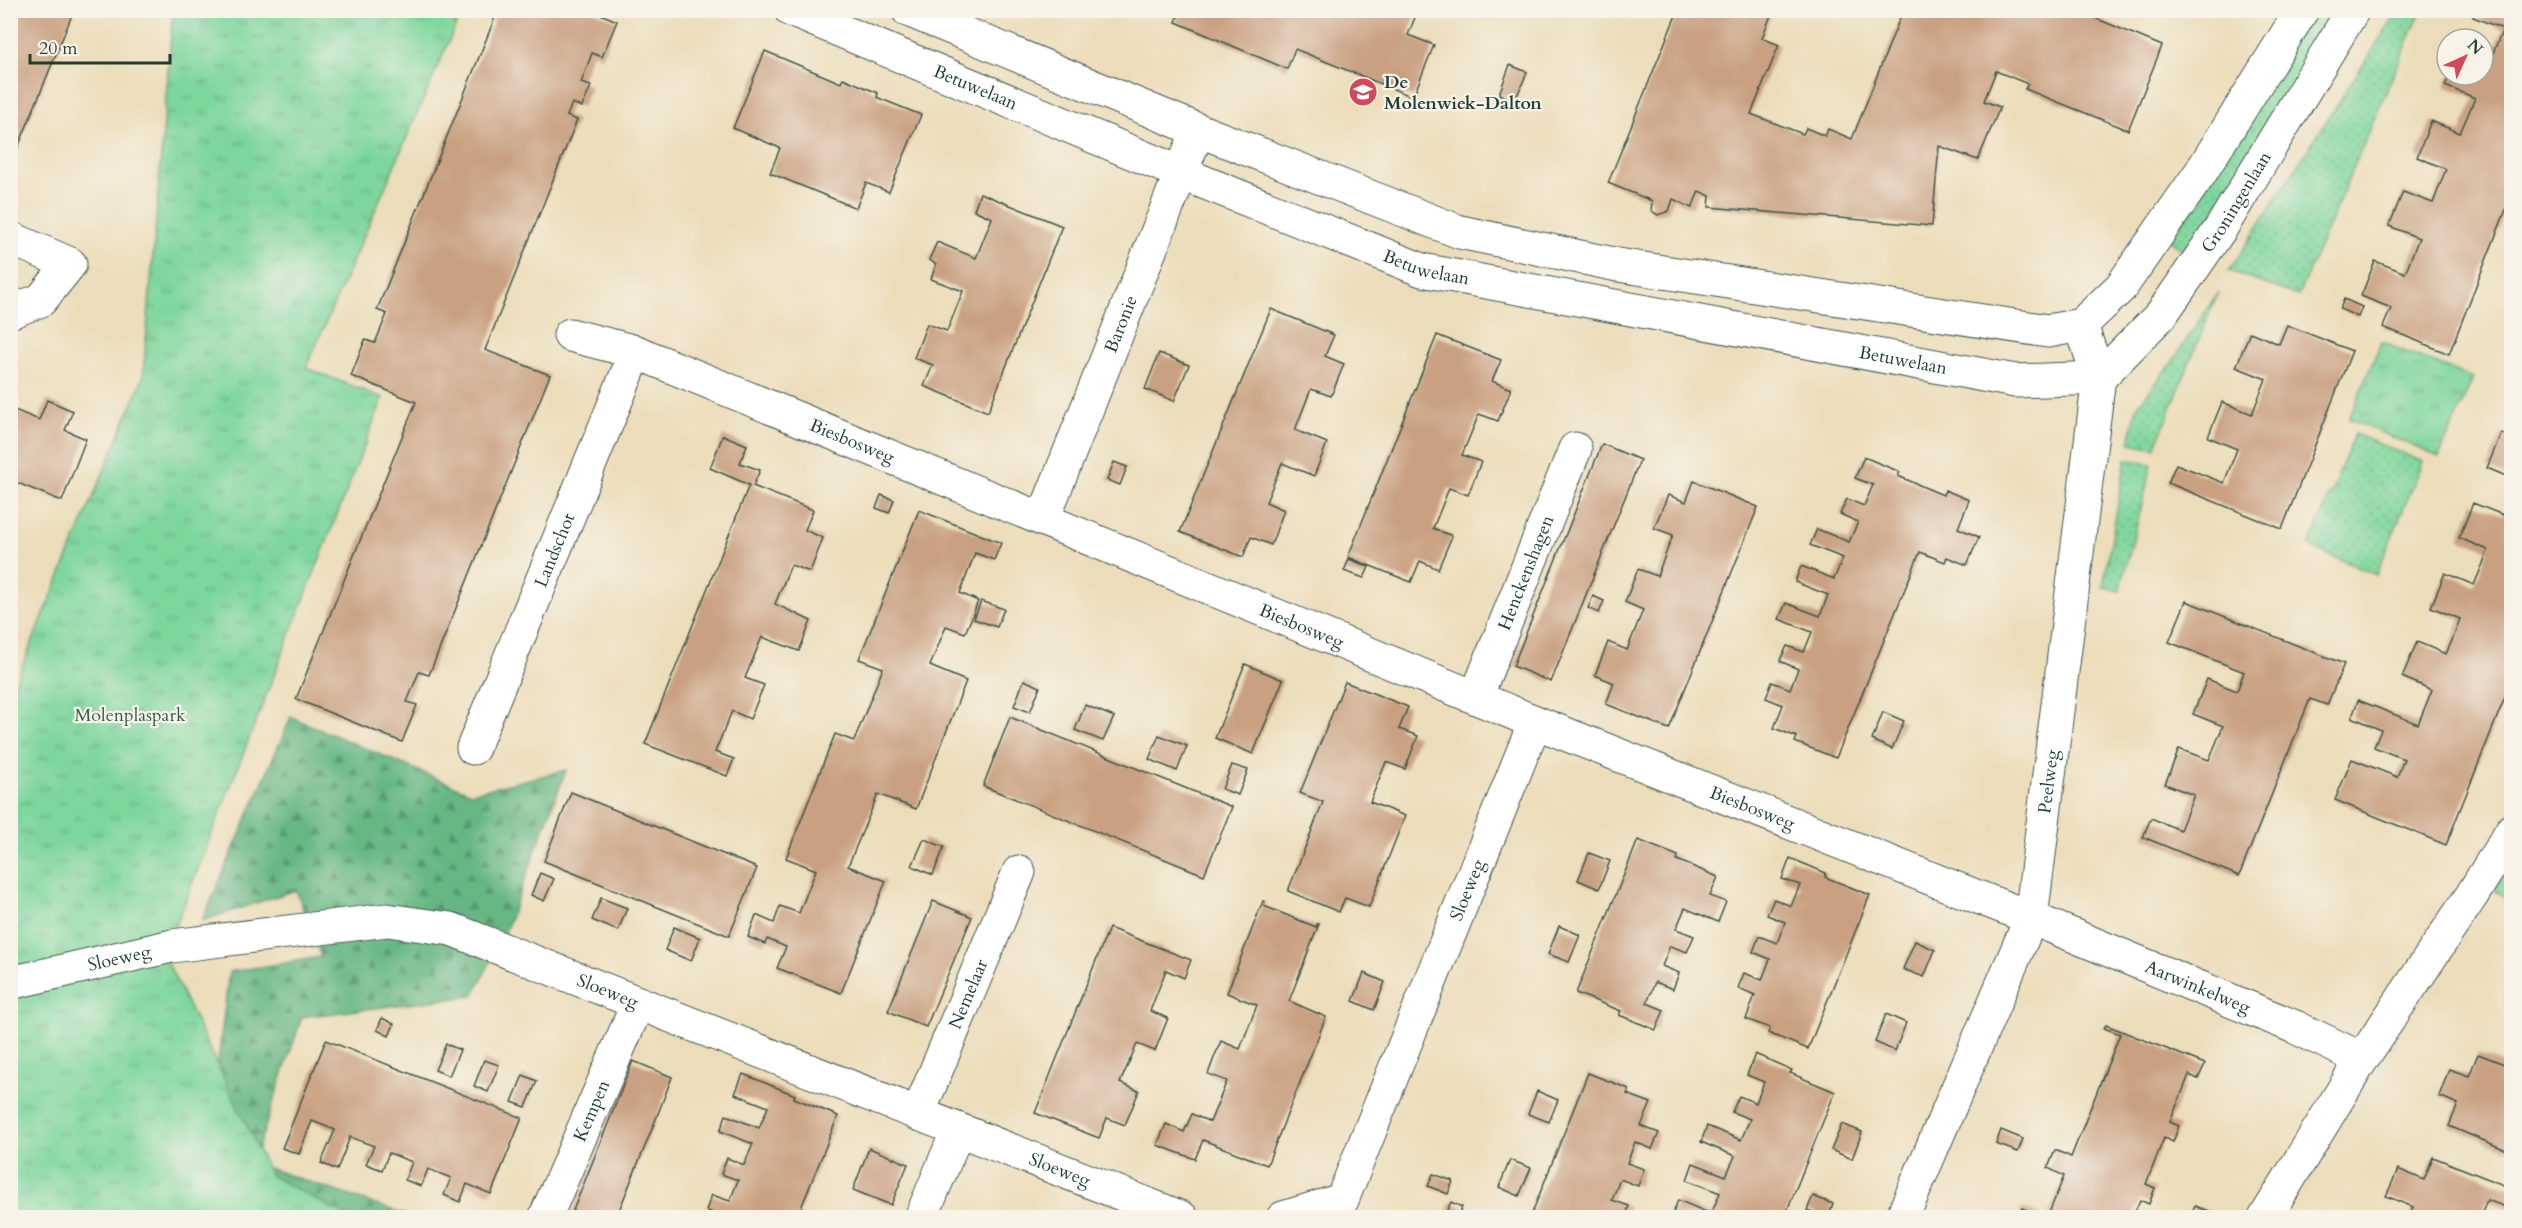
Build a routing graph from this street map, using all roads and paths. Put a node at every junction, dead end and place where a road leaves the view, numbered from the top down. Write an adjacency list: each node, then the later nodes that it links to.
1 (791, 10): 5 (street, Betuwelaan)
2 (908, 10): 6 (street)
3 (2302, 10): 10 (street)
4 (2353, 10): 13 (street, Groningenlaan)
5 (836, 19): 7 (street, Betuwelaan)
6 (1198, 130): 7 (street, Baronie); 10 (street)
7 (1181, 173): 13 (street, Betuwelaan); 15 (street, Baronie)
8 (10, 238): 9 (street)
9 (10, 312)
10 (2081, 325): 13 (street, Peelweg)
11 (570, 335): 12 (street, Biesbosweg)
12 (636, 352): 15 (street, Biesbosweg); 18 (street, Landschot)
13 (2099, 378): 21 (street, Peelweg)
14 (1575, 449): 16 (street, Henckenshagen)
15 (1043, 519): 16 (street, Biesbosweg)
16 (1476, 697): 17 (street, Biesbosweg)
17 (1535, 722): 21 (street, Biesbosweg); 27 (street, Sloeweg)
18 (474, 748)
19 (2511, 830): 24 (street)
20 (1019, 872): 25 (street, Nemelaar)
21 (2031, 918): 24 (street, Aarwinkelweg); 32 (street, Peelweg)
22 (10, 983): 23 (street, Sloeweg)
23 (638, 1003): 25 (street, Sloeweg); 28 (street, Kempen)
24 (2362, 1059): 33 (street)
25 (918, 1114): 26 (street, Sloeweg)
26 (958, 1130): 29 (street); 30 (street, Sloeweg)
27 (1350, 1209): 31 (street, Sloeweg)
28 (545, 1218)
29 (921, 1218)
30 (1182, 1218)
31 (1283, 1218)
32 (1902, 1218)
33 (2265, 1218)

